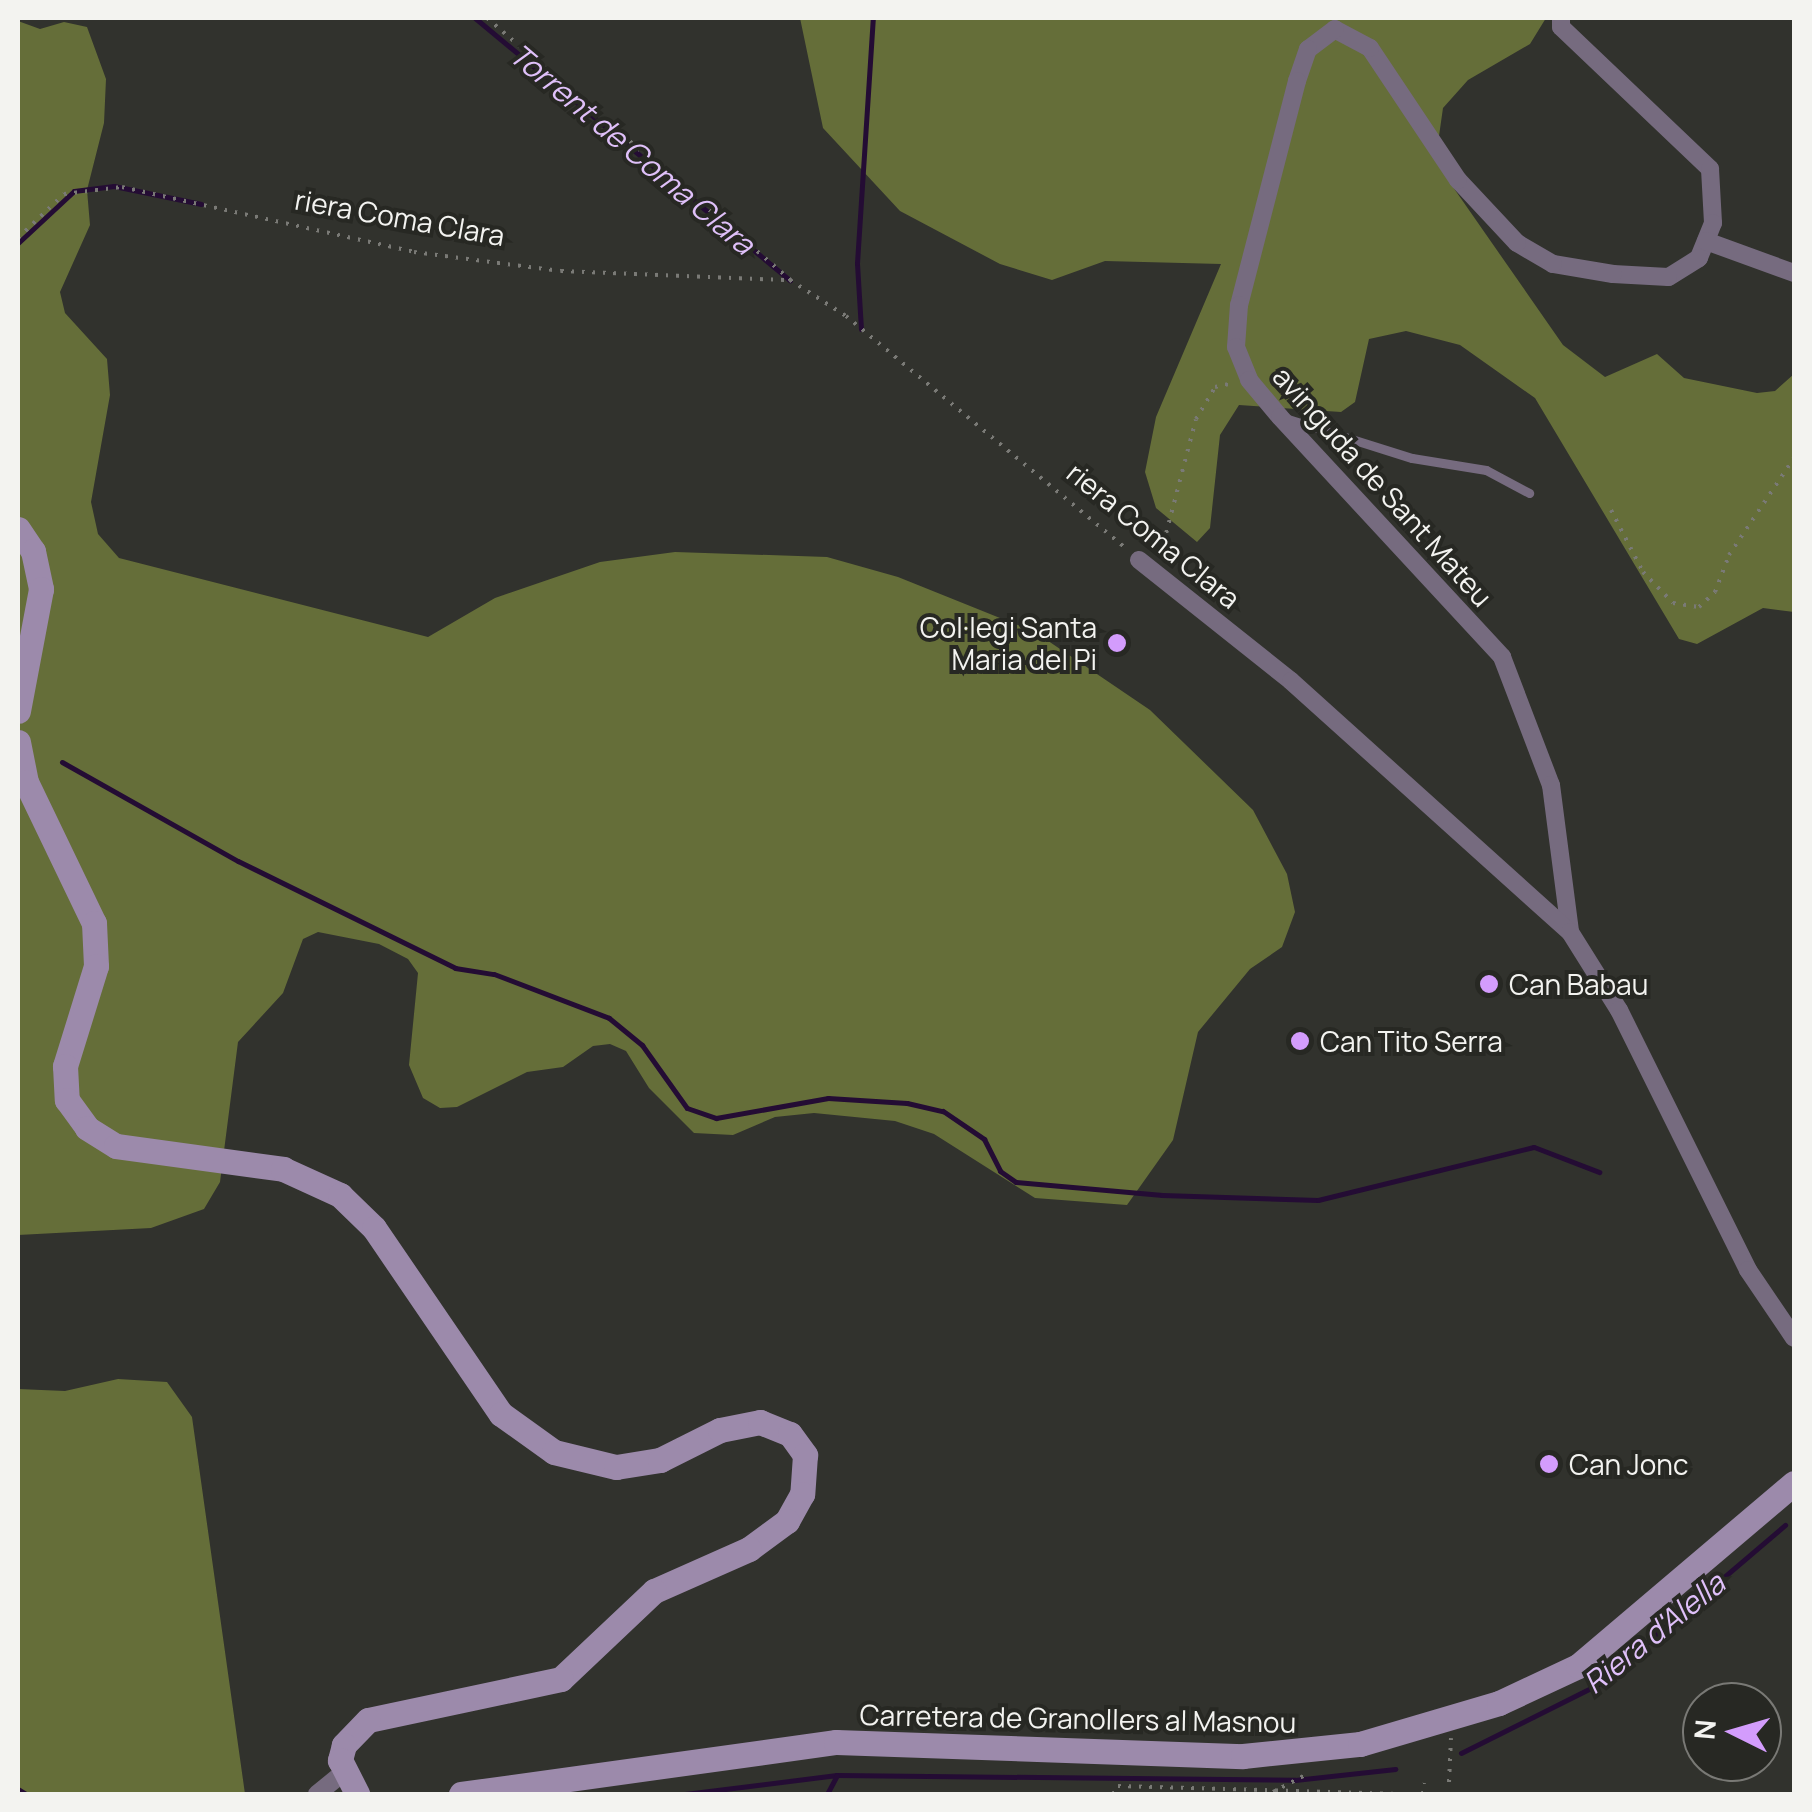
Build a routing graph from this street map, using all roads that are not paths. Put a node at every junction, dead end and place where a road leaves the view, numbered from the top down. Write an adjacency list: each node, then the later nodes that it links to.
1 (1561, 18): 2 (street)
2 (1706, 241): 3 (street); 4 (street, avinguda de Sant Mateu)
3 (1794, 273)
4 (1280, 418): 5 (lane); 10 (street, avinguda de Sant Mateu)
5 (1528, 493)
6 (18, 528): 8 (main road)
7 (1139, 560): 10 (street, riera Coma Clara)
8 (18, 711)
9 (18, 742): 13 (main road)
10 (1570, 932): 11 (street, riera Coma Clara)
11 (1794, 1338)
12 (1794, 1483): 15 (main road, Carretera de Granollers al Masnou)
13 (349, 1784): 14 (street)
14 (317, 1794)
15 (462, 1794)

